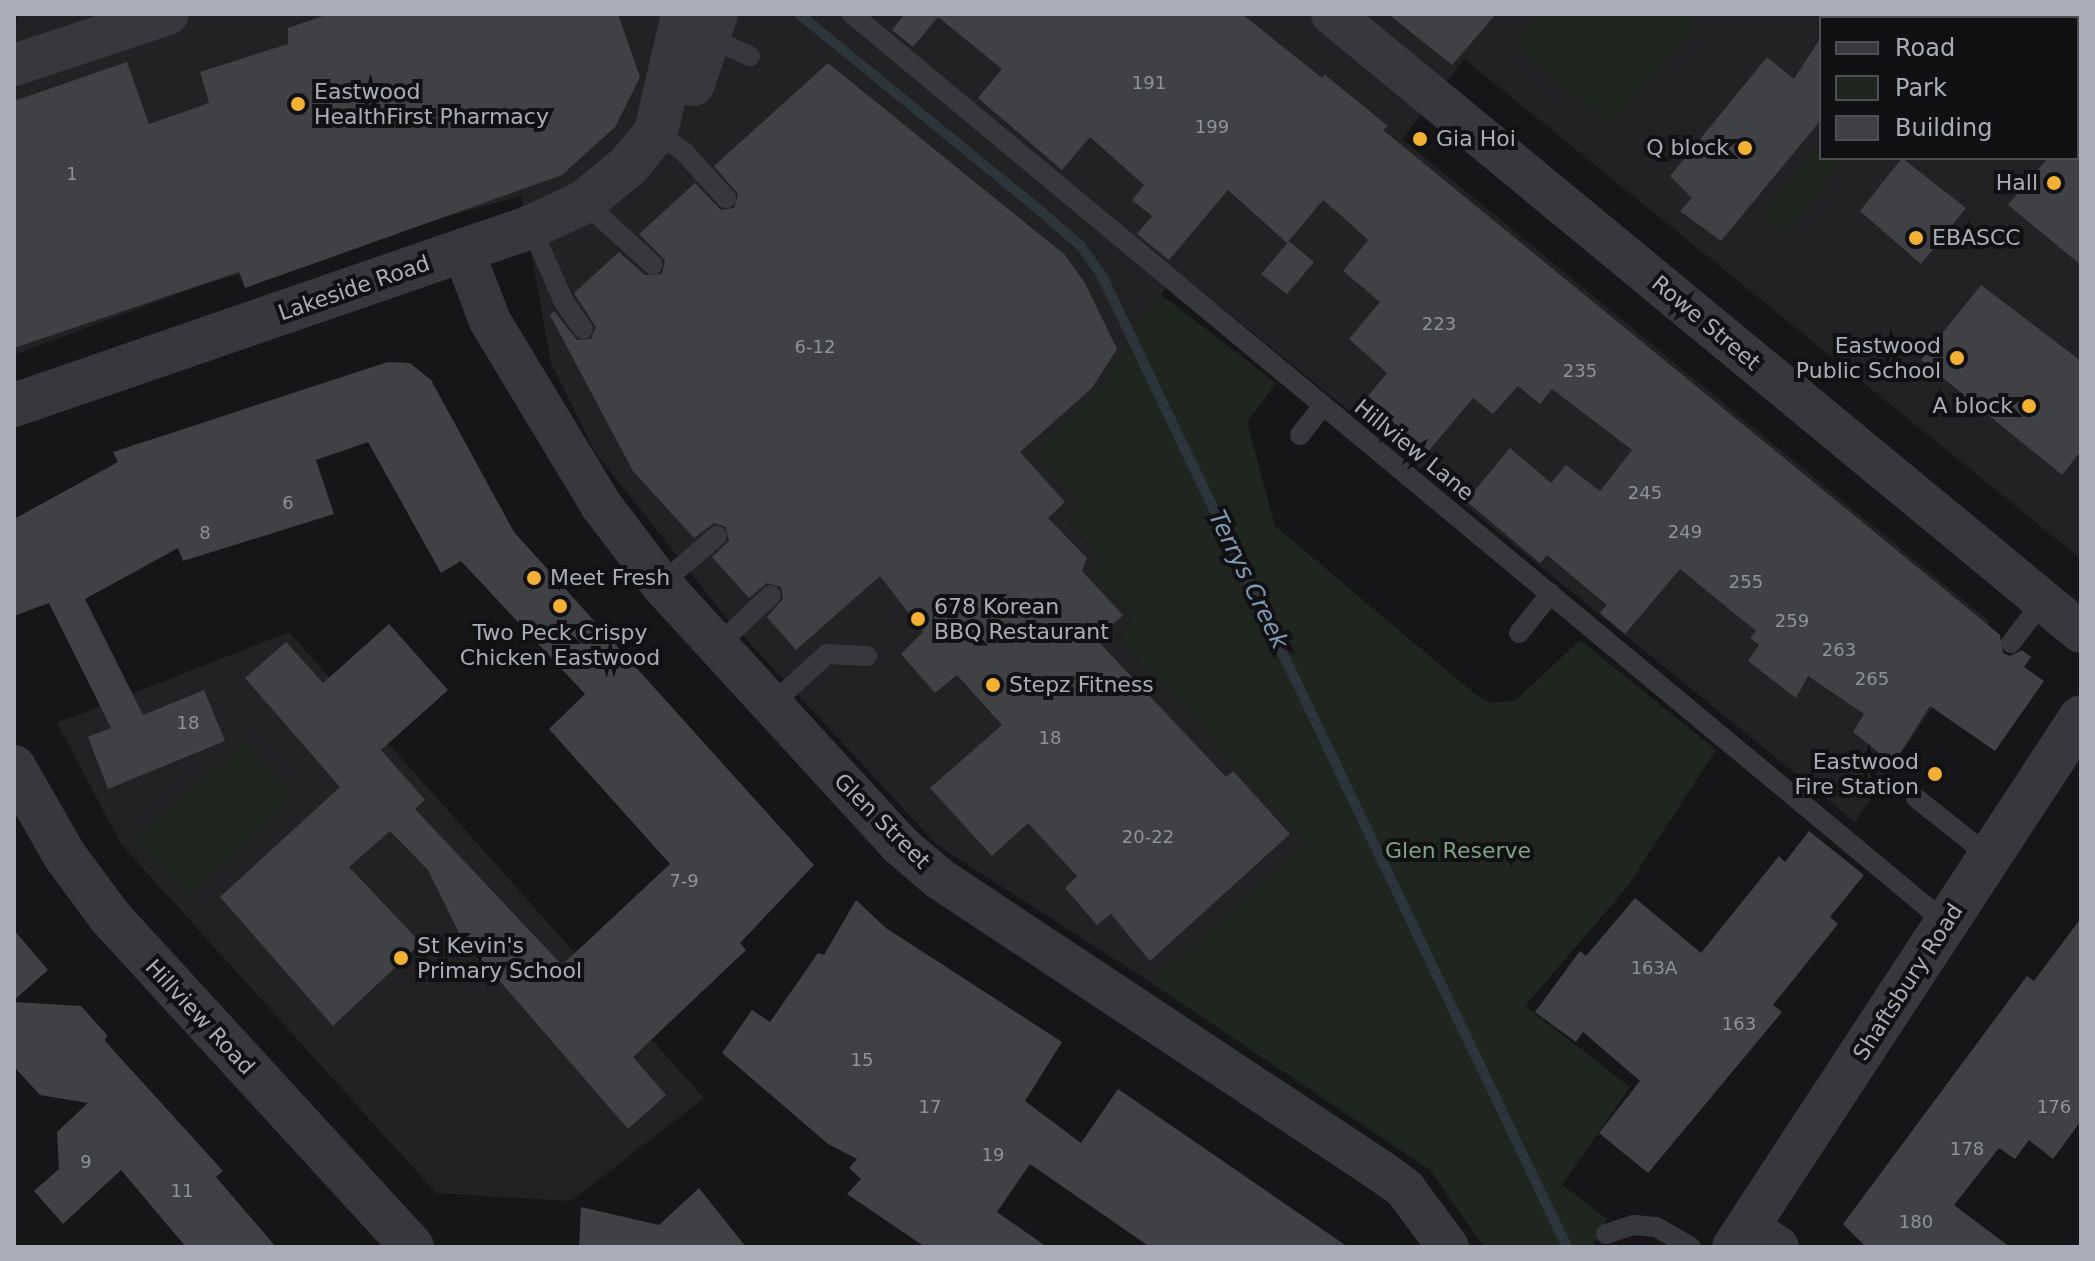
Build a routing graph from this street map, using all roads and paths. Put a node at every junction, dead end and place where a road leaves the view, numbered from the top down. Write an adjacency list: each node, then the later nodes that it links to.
1 (168, 14): 6 (street)
2 (852, 14): 15 (lane, Hillview Lane)
3 (1332, 14): 21 (street, Rowe Street)
4 (703, 22): 5 (lane); 7 (street, Lakeside Road)
5 (750, 56)
6 (14, 65)
7 (659, 126): 8 (lane); 9 (street, Lakeside Road)
8 (726, 198)
9 (584, 202): 10 (street, Lakeside Road); 12 (lane)
10 (531, 227): 11 (street, Lakeside Road); 13 (lane)
11 (463, 250): 14 (street, Lakeside Road); 18 (street, Glen Street)
12 (653, 265)
13 (583, 329)
14 (14, 405)
15 (1322, 407): 16 (lane); 19 (lane, Hillview Lane)
16 (1300, 435)
17 (717, 536): 18 (lane)
18 (661, 584): 25 (street, Glen Street)
19 (1551, 593): 23 (lane); 32 (lane, Hillview Lane)
20 (771, 595): 25 (lane)
21 (2043, 601): 22 (street, Rowe Street); 24 (lane)
22 (2081, 632)
23 (1519, 633)
24 (2011, 643)
25 (717, 646): 27 (street, Glen Street)
26 (867, 656): 27 (lane)
27 (771, 705): 36 (street, Glen Street)
28 (2081, 717): 31 (street, Shaftsbury Road)
29 (14, 767): 35 (street, Hillview Road)
30 (1916, 798): 31 (lane)
31 (1989, 856): 32 (street, Shaftsbury Road)
32 (1946, 923): 34 (street, Shaftsbury Road)
33 (1606, 1234): 37 (lane)
34 (1753, 1240)
35 (412, 1247)
36 (1448, 1247)
37 (1691, 1247)

